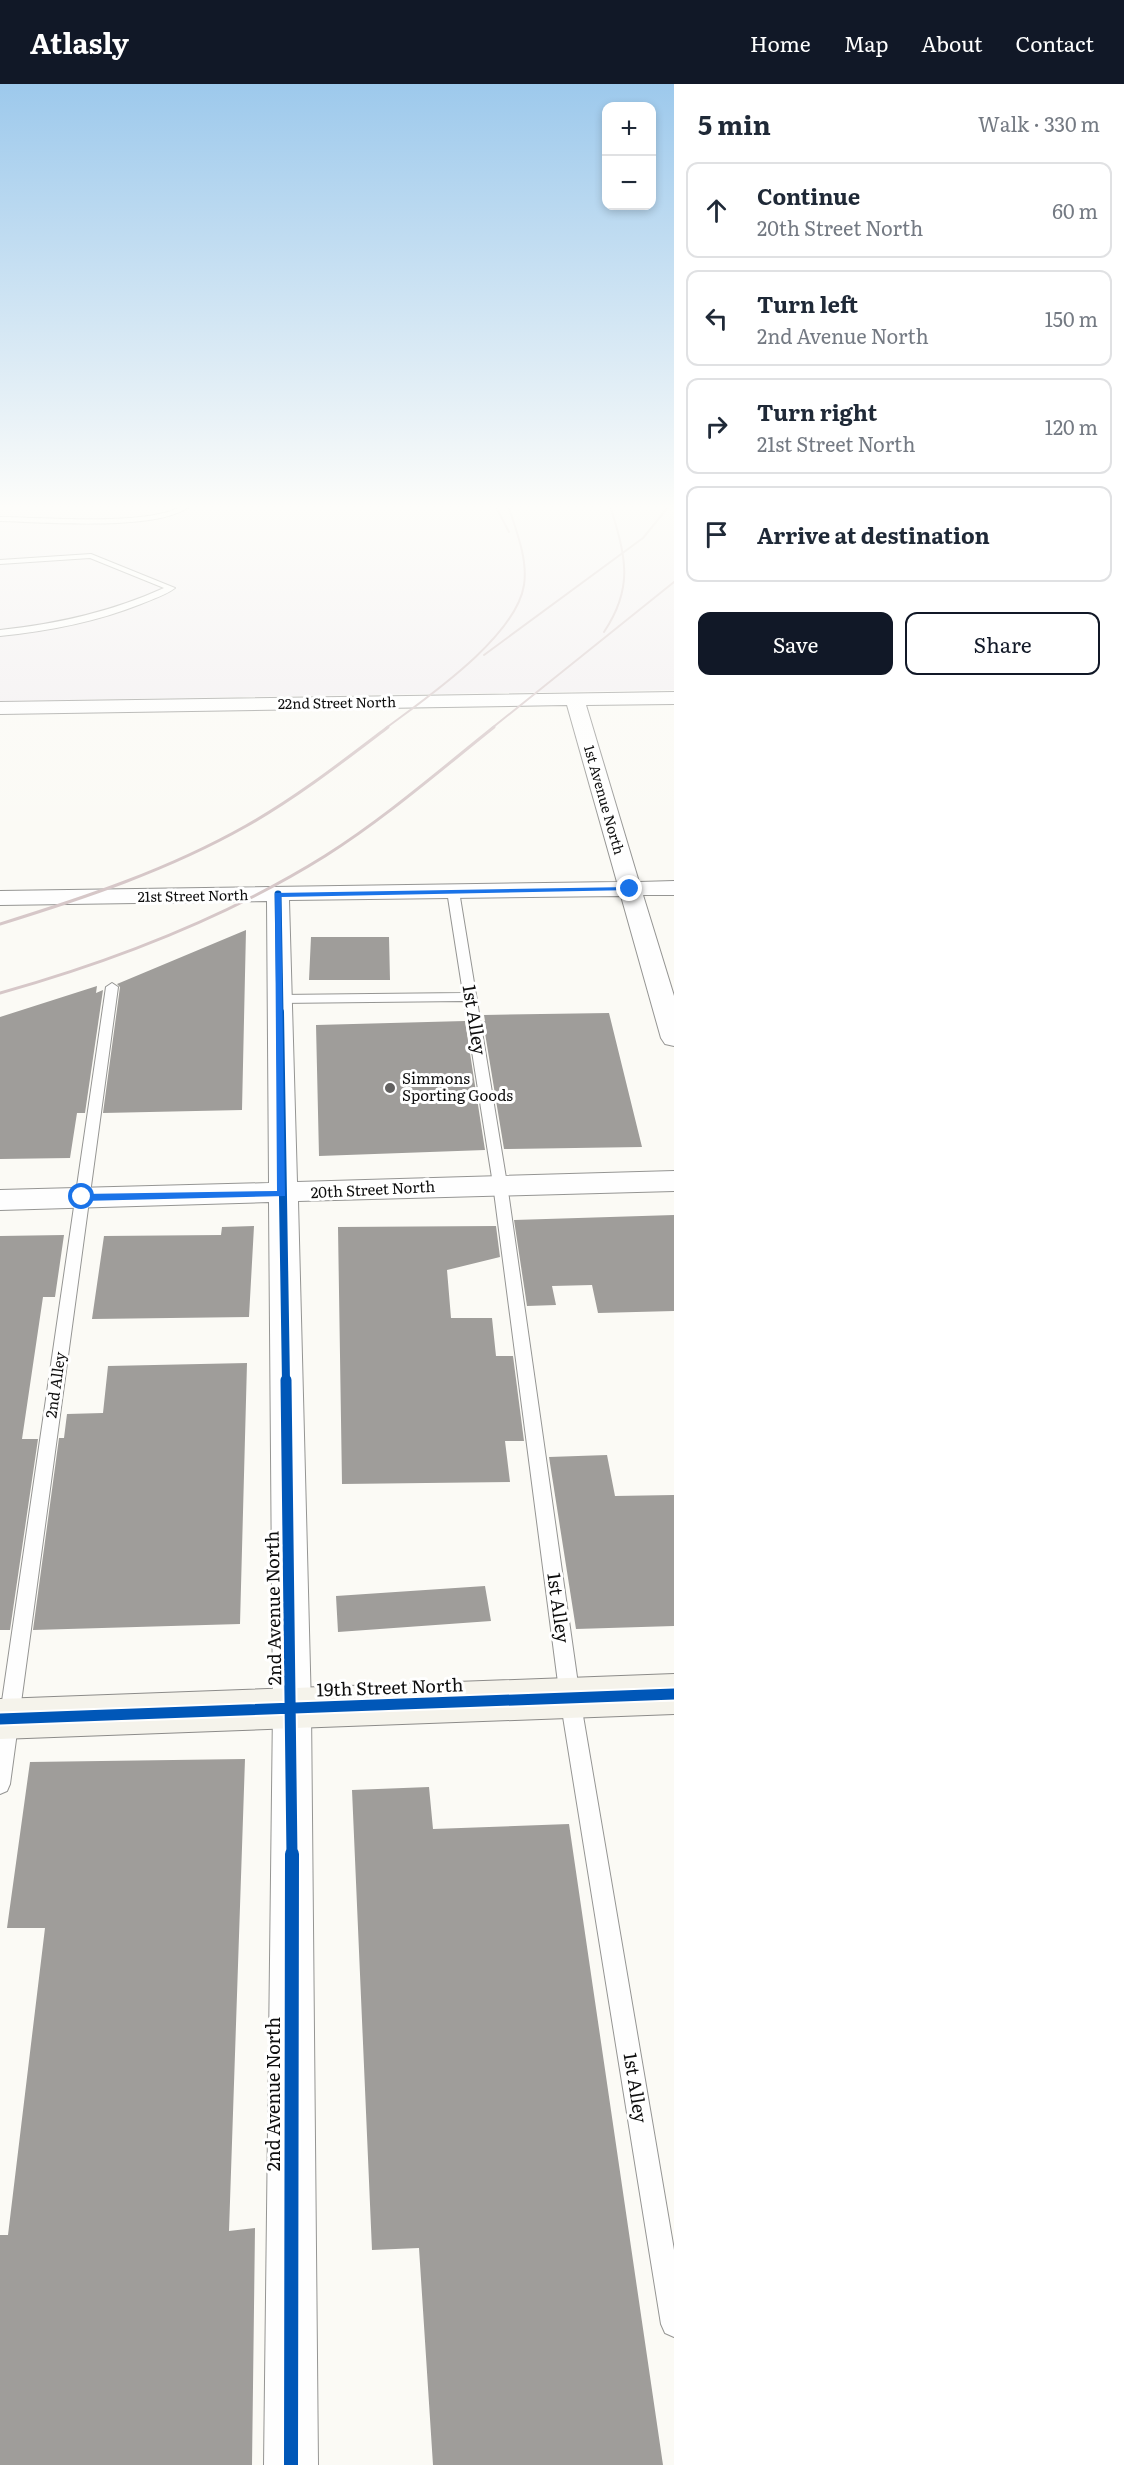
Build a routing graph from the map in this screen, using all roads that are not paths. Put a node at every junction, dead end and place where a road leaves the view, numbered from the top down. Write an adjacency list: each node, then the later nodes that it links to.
1 (102, 616): 2 (lane)
2 (0, 633)
3 (674, 698): 4 (street, 22nd Street North)
4 (575, 700): 5 (street, 22nd Street North); 7 (street, 1st Avenue North)
5 (0, 708)
6 (674, 888): 7 (street, 21st Street North)
7 (630, 889): 8 (street, 21st Street North); 14 (street, 1st Avenue North)
8 (453, 891): 9 (street, 21st Street North); 12 (lane, 1st Alley)
9 (278, 894): 10 (street, 21st Street North); 13 (street, 2nd Avenue North)
10 (0, 898)
11 (112, 987): 18 (lane, 2nd Alley)
12 (470, 997): 13 (lane); 16 (lane, 1st Alley)
13 (279, 999): 17 (street, 2nd Avenue North)
14 (674, 1038)
15 (674, 1181): 16 (street, 20th Street North)
16 (500, 1184): 17 (street, 20th Street North); 21 (lane, 1st Alley)
17 (282, 1194): 18 (street, 20th Street North); 22 (street, 2nd Avenue North)
18 (82, 1197): 19 (street, 20th Street North); 23 (lane, 2nd Alley)
19 (0, 1200)
20 (674, 1694): 21 (street, 19th Street North)
21 (570, 1698): 22 (street, 19th Street North); 25 (lane, 1st Alley)
22 (292, 1708): 23 (street, 19th Street North); 26 (street, 2nd Avenue North)
23 (4, 1719): 24 (lane, 2nd Alley)
24 (0, 1784)
25 (674, 2324)
26 (291, 2465)

